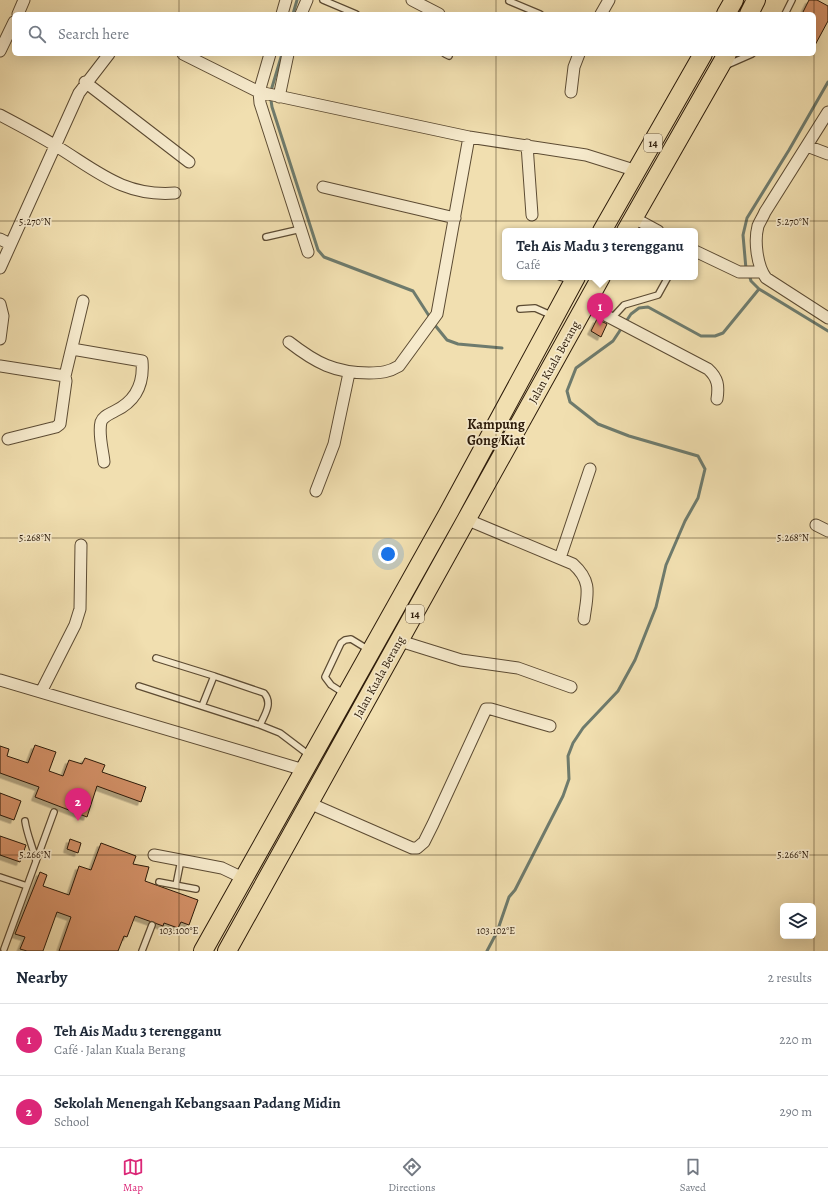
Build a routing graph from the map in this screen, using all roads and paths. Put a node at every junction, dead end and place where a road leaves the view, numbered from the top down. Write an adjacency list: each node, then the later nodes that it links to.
1 (24, 0): 11 (street)
2 (286, 0): 12 (street)
3 (307, 0): 13 (street)
4 (323, 0): 14 (lane)
5 (412, 0): 15 (street)
6 (609, 0): 17 (street)
7 (734, 0): 18 (highway)
8 (756, 0): 19 (highway)
9 (792, 0): 20 (lane)
10 (509, 1): 16 (lane)
11 (19, 12)
12 (283, 12)
13 (302, 12)
14 (351, 12)
15 (435, 12)
16 (535, 12)
17 (602, 12)
18 (727, 12)
19 (749, 12)
20 (786, 12)
21 (12, 24): 22 (street)
22 (4, 32): 23 (street)
23 (0, 51)
24 (107, 56): 32 (street)
25 (187, 56): 34 (street)
26 (270, 56): 34 (street)
27 (287, 56): 35 (street)
28 (578, 56): 33 (street)
29 (702, 56): 44 (highway, 14)
30 (744, 56): 31 (lane)
31 (722, 62): 49 (highway, 14)
32 (85, 82): 40 (street); 43 (street)
33 (571, 92)
34 (261, 93): 35 (street); 52 (street)
35 (277, 97): 38 (street)
36 (828, 112): 41 (street)
37 (0, 115): 40 (street)
38 (469, 137): 39 (street); 48 (street)
39 (527, 145): 44 (street); 47 (street)
40 (56, 146): 46 (street); 54 (street)
41 (807, 146): 42 (street); 58 (street)
42 (828, 154)
43 (189, 162)
44 (637, 171): 50 (highway, 14)
45 (323, 188): 48 (street)
46 (175, 193)
47 (532, 215)
48 (455, 218): 73 (street)
49 (630, 224): 51 (street)
50 (604, 228)
51 (646, 228)
52 (301, 229): 53 (lane); 55 (street)
53 (266, 237)
54 (5, 241): 57 (street)
55 (308, 252)
56 (698, 252): 58 (street)
57 (0, 268)
58 (759, 273): 67 (street)
59 (569, 280): 66 (highway, Jalan Kuala Berang / 14)
60 (599, 280): 64 (highway, Jalan Kuala Berang / 14)
61 (666, 280): 68 (lane)
62 (83, 301): 71 (street)
63 (0, 304): 69 (street)
64 (586, 305): 68 (street); 80 (highway, Jalan Kuala Berang / 14)
65 (520, 309): 66 (lane)
66 (554, 316): 87 (highway, Jalan Kuala Berang / 14)
67 (828, 318)
68 (616, 320): 75 (street)
69 (0, 339)
70 (289, 342): 73 (street)
71 (72, 349): 74 (street); 77 (street)
72 (0, 366): 74 (street)
73 (349, 373): 79 (street)
74 (65, 376): 76 (street)
75 (717, 399)
76 (8, 439)
77 (104, 462)
78 (590, 469): 84 (street)
79 (316, 491)
80 (468, 520): 84 (street); 86 (highway, Jalan Kuala Berang / 14)
81 (816, 525): 82 (street)
82 (828, 531)
83 (82, 546): 93 (street)
84 (560, 558): 85 (street)
85 (584, 619)
86 (400, 641): 87 (highway); 92 (street); 99 (highway, Jalan Kuala Berang / 14)
87 (371, 649): 94 (highway, Jalan Kuala Berang / 14); 94 (lane)
88 (156, 658): 89 (lane)
89 (214, 676): 95 (lane); 96 (lane)
90 (0, 680): 93 (street)
91 (139, 686): 95 (lane)
92 (571, 687)
93 (40, 692): 98 (street)
94 (345, 694): 98 (highway, Jalan Kuala Berang / 14)
95 (202, 706): 96 (lane)
96 (260, 725): 98 (lane)
97 (550, 726): 99 (street)
98 (307, 763): 106 (highway, Jalan Kuala Berang / 14)
99 (309, 803): 113 (highway, Jalan Kuala Berang / 14)
100 (54, 812): 104 (lane)
101 (25, 821): 104 (lane)
102 (154, 855): 103 (street)
103 (182, 860): 106 (street); 108 (lane)
104 (36, 861): 109 (lane)
105 (0, 877): 109 (lane)
106 (243, 878): 115 (highway, Jalan Kuala Berang / 14)
107 (159, 882): 108 (lane)
108 (176, 885): 110 (lane)
109 (27, 886): 112 (lane)
110 (196, 889)
111 (152, 925): 114 (lane)
112 (4, 949)
113 (231, 950)
114 (142, 951)
115 (203, 951)

